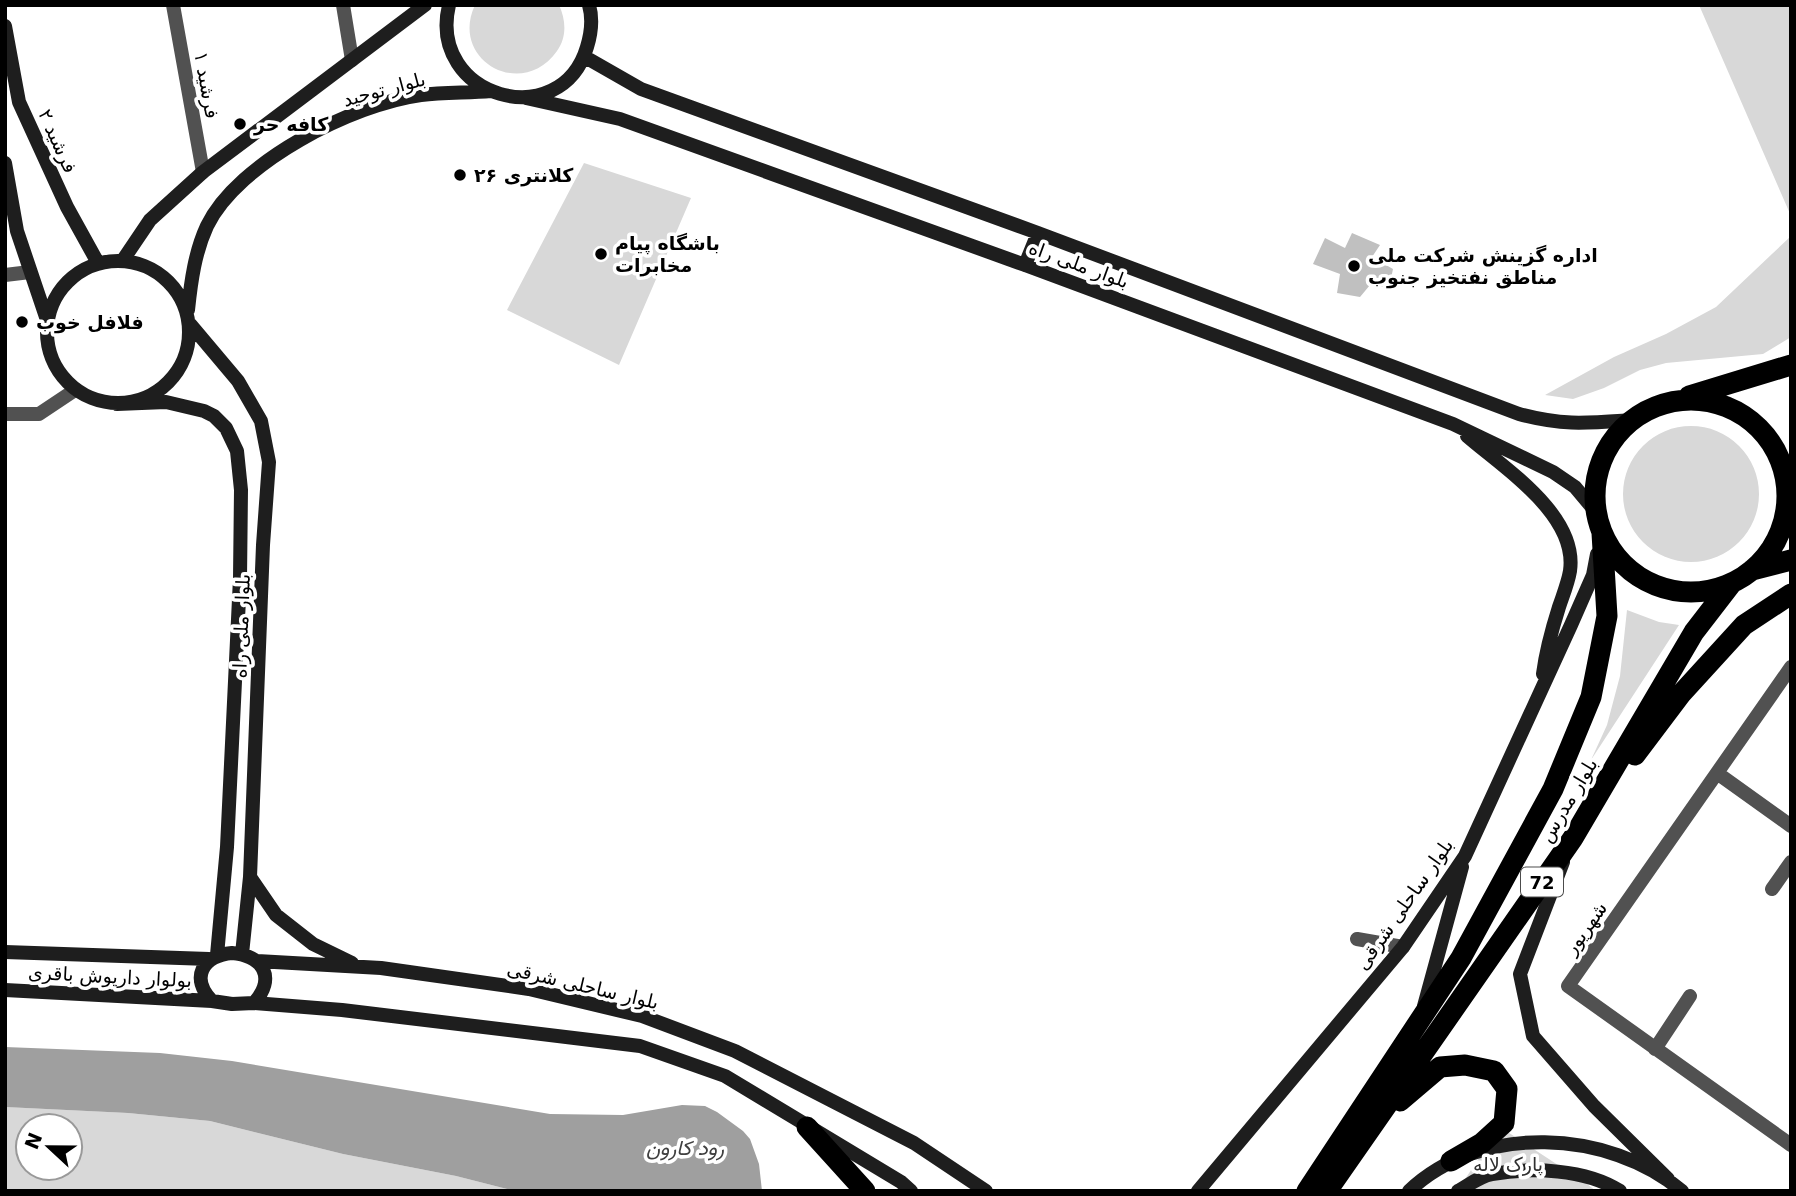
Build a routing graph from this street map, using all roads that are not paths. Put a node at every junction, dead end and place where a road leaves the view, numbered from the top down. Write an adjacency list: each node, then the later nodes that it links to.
1 (173, 5): 12 (street, فرشید ۱)
2 (343, 5): 8 (street)
3 (425, 5): 8 (main road, بلوار توحید)
4 (449, 5): 9 (main road)
5 (589, 5): 7 (main road)
6 (5, 26): 15 (main road, فرشید ۲)
7 (584, 57): 10 (main road); 13 (main road, بلوار ملی راه)
8 (352, 60): 12 (main road, بلوار توحید)
9 (491, 91): 10 (main road, بلوار ملی راه); 19 (main road, بلوار توحید)
10 (526, 98): 16 (main road, بلوار ملی راه)
11 (5, 163): 17 (main road)
12 (203, 172): 14 (main road, بلوار توحید)
13 (1038, 233): 16 (main road); 26 (main road, بلوار ملی راه)
14 (123, 260): 15 (main road); 19 (main road)
15 (98, 263): 20 (main road)
16 (1025, 265): 27 (main road, بلوار ملی راه)
17 (30, 272): 18 (street); 20 (main road)
18 (5, 275)
19 (188, 319): 24 (main road); 41 (main road, بلوار ملی راه)
20 (48, 323): 22 (main road)
21 (1791, 365): 23 (highway, 72)
22 (75, 390): 24 (main road); 25 (street)
23 (1675, 401): 26 (highway, 72); 28 (highway, 72)
24 (117, 404): 43 (main road, بلوار ملی راه)
25 (5, 414)
26 (1632, 420): 29 (highway, 72)
27 (1453, 424): 29 (main road, بلوار ملی راه); 35 (main road)
28 (1789, 495): 31 (highway, 72)
29 (1599, 523): 32 (highway, 72); 35 (main road, بلوار ساحلی شرقی); 56 (highway, بلوار مدرس / 72)
30 (1791, 560): 31 (highway)
31 (1752, 570): 32 (highway, 72)
32 (1731, 584): 38 (highway, بلوار مدرس / 72)
33 (1791, 594): 38 (highway)
34 (1791, 667): 36 (street, شهریور)
35 (1540, 690): 39 (main road, بلوار ساحلی شرقی)
36 (1717, 773): 37 (street); 57 (street, شهریور)
37 (1791, 825)
38 (1573, 838): 58 (highway, بلوار مدرس / 72); 63 (main road)
39 (1465, 856): 46 (main road, بلوار ساحلی شرقی); 56 (main road)
40 (1791, 862): 42 (street)
41 (250, 877): 44 (main road, بلوار ملی راه); 51 (main road)
42 (1772, 889)
43 (221, 922): 44 (main road); 49 (main road, بلوار ملی راه)
44 (244, 926): 48 (main road, بلوار ملی راه)
45 (1357, 939): 46 (street)
46 (1403, 947): 64 (main road, بلوار ساحلی شرقی)
47 (5, 952): 49 (main road, بولوار داریوش باقری)
48 (242, 954): 49 (main road); 50 (main road)
49 (213, 957): 54 (main road)
50 (257, 961): 51 (main road, بلوار ساحلی شرقی); 55 (main road)
51 (360, 966): 67 (main road, بلوار ساحلی شرقی)
52 (5, 990): 54 (main road, بولوار داریوش باقری)
53 (1690, 996): 57 (street)
54 (212, 1001): 55 (main road)
55 (254, 1003): 59 (main road)
56 (1420, 1020): 62 (highway, بلوار مدرس / 72)
57 (1655, 1049): 60 (street, شهریور)
58 (1374, 1123): 61 (highway); 62 (highway, بلوار مدرس / 72)
59 (807, 1127): 65 (highway); 66 (main road)
60 (1791, 1145)
61 (1451, 1161): 63 (main road); 70 (main road)
62 (1332, 1168): 68 (highway, 72); 69 (highway, 72)
63 (1668, 1179): 73 (main road)
64 (1203, 1187)
65 (865, 1191)
66 (911, 1191)
67 (986, 1191)
68 (1307, 1191)
69 (1327, 1191)
70 (1409, 1191)
71 (1458, 1191): 72 (main road)
72 (1620, 1191)
73 (1682, 1191)

